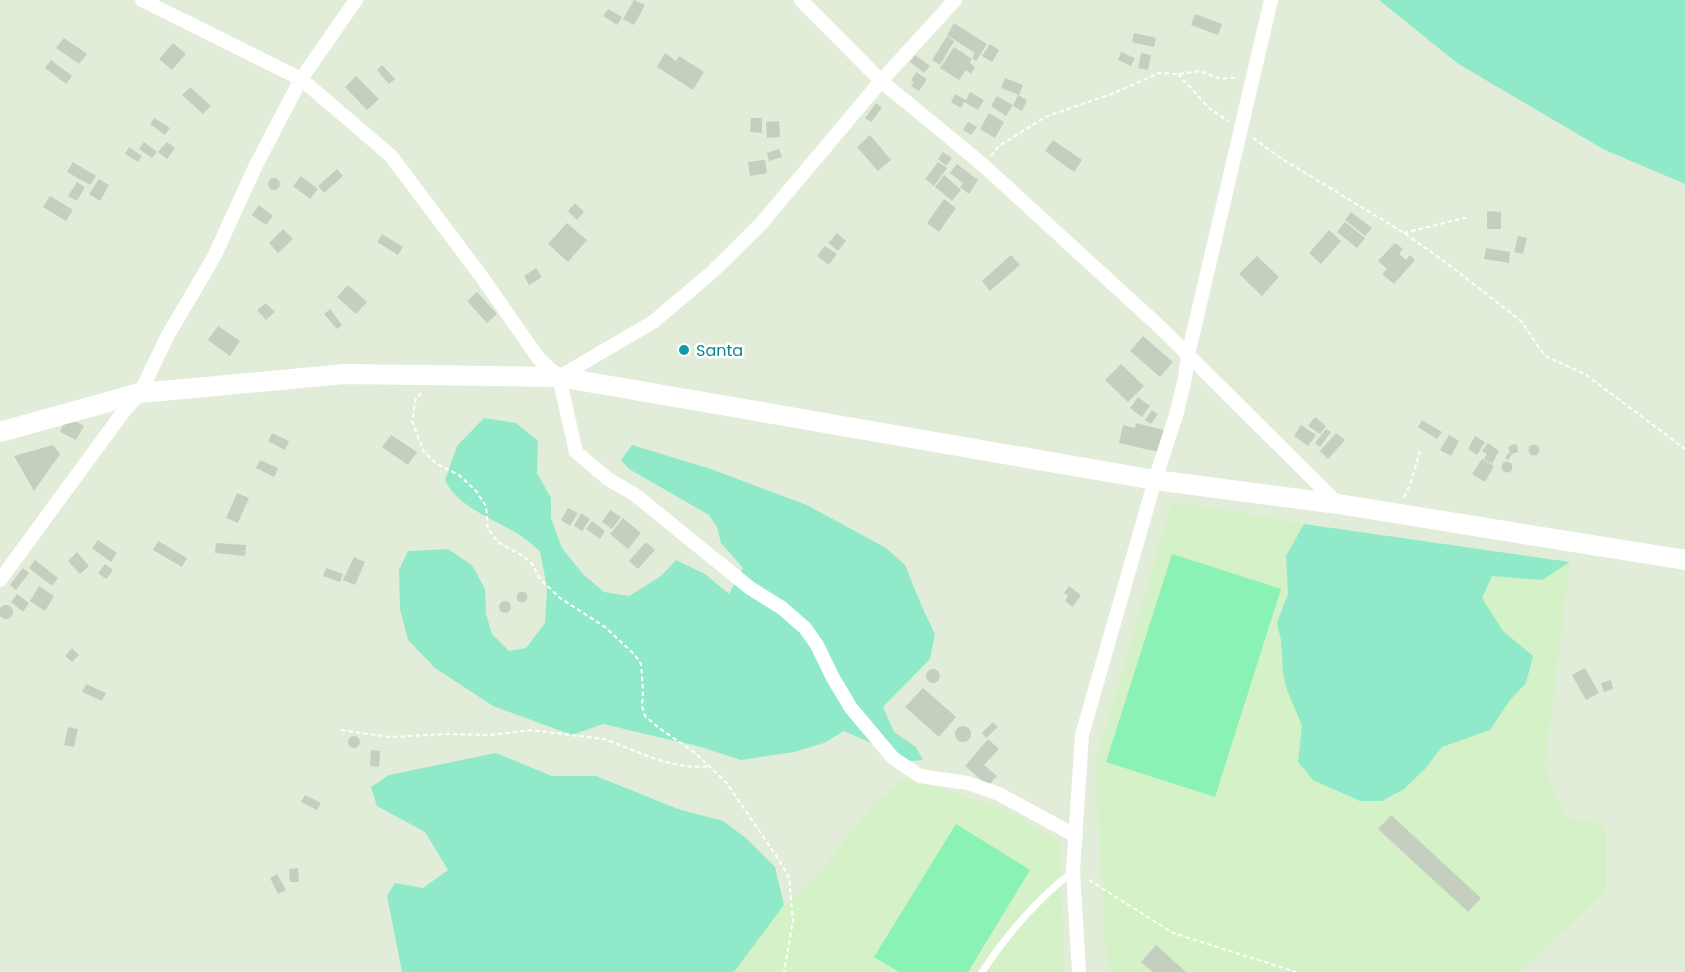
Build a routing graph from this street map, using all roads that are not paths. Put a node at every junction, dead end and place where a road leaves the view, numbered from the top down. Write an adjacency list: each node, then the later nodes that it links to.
1 (142, 0): 6 (street)
2 (356, 0): 6 (street)
3 (801, 0): 7 (street)
4 (955, 0): 7 (street)
5 (1271, 0): 8 (street)
6 (301, 79): 9 (street); 10 (street)
7 (881, 81): 8 (street); 9 (street)
8 (1188, 354): 12 (street); 13 (street)
9 (558, 376): 10 (main road); 12 (main road); 16 (street)
10 (140, 393): 11 (main road); 15 (street)
11 (0, 432)
12 (1155, 480): 13 (main road); 16 (street)
13 (1338, 504): 14 (main road)
14 (1685, 560)
15 (0, 580)
16 (1076, 836): 17 (street)
17 (1073, 871): 18 (lane); 19 (street)
18 (982, 972)
19 (1079, 972)

